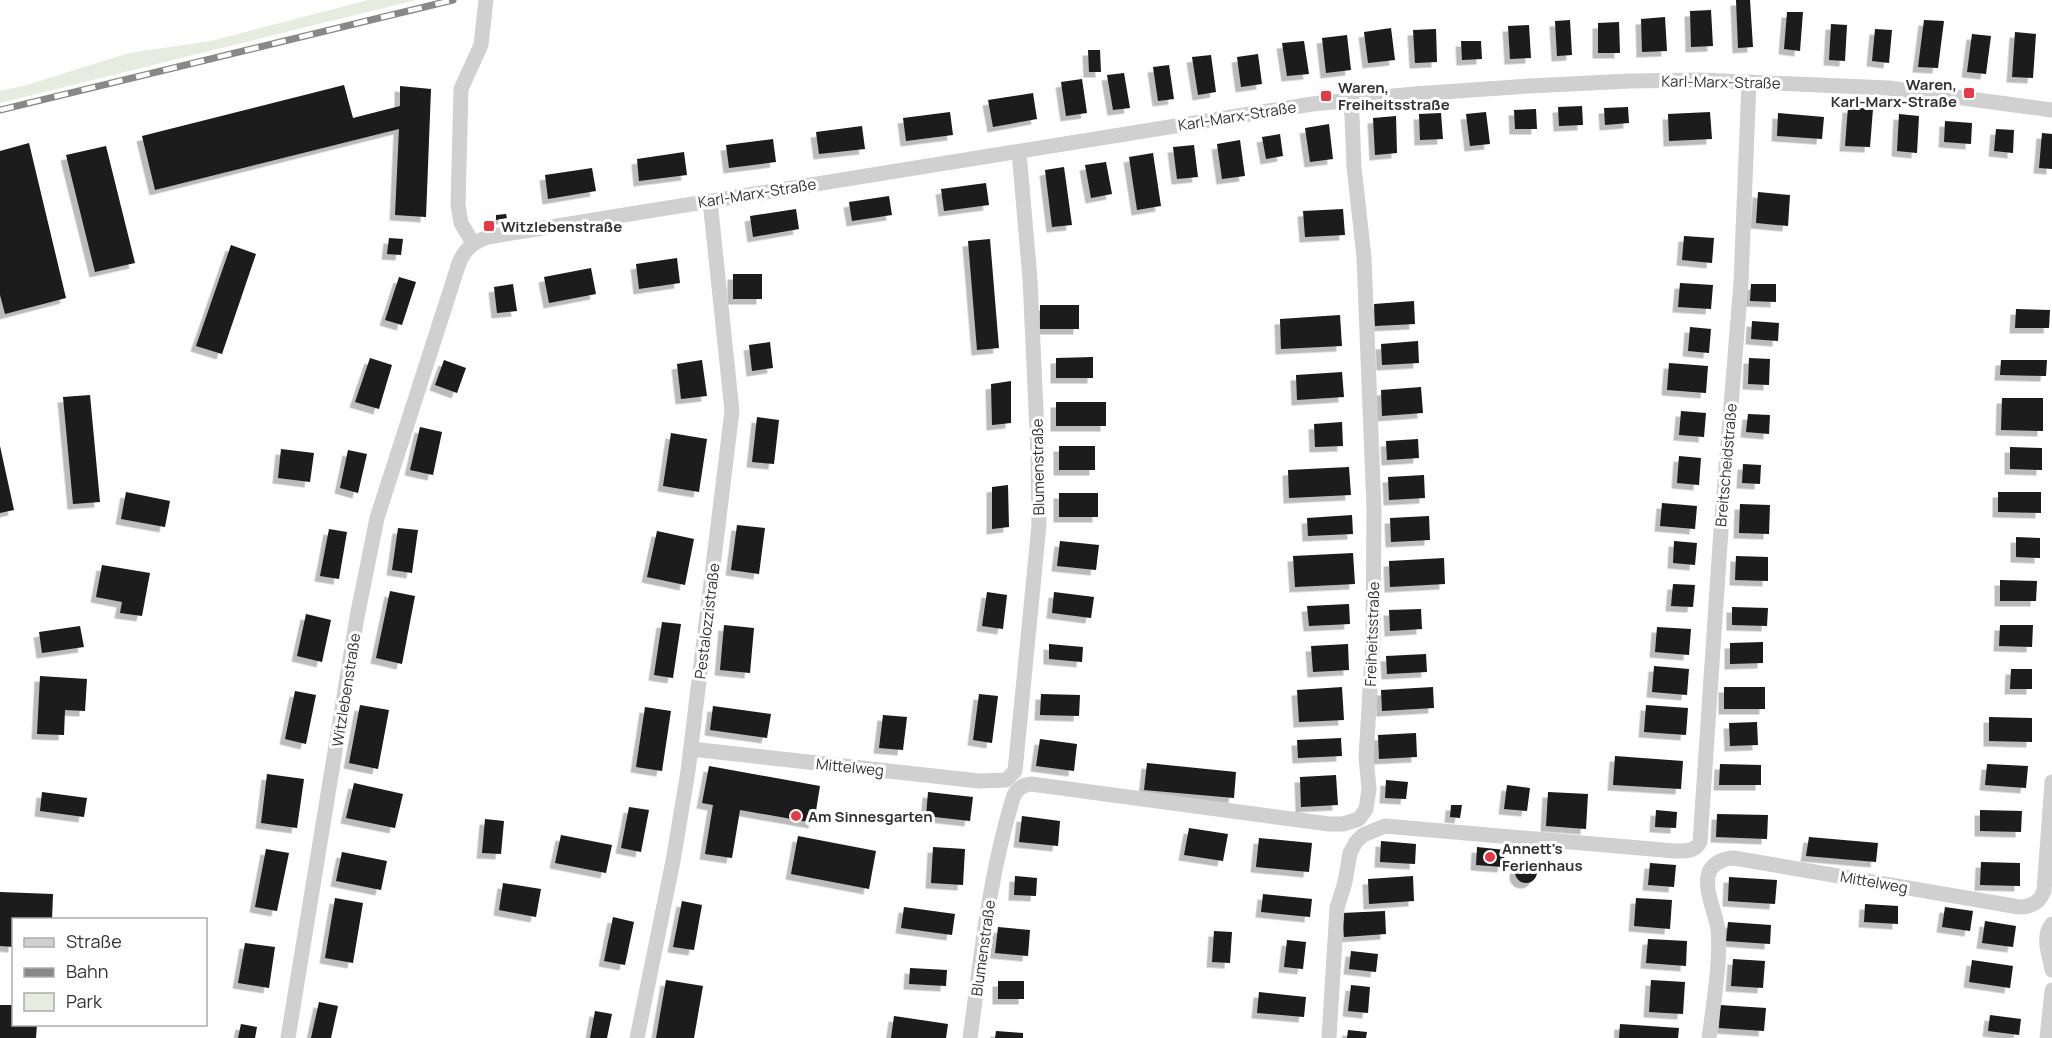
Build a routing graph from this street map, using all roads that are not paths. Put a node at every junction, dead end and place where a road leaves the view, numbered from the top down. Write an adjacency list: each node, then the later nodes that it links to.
1 (486, 0): 7 (street)
2 (1749, 82): 3 (street, Karl-Marx-Straße); 4 (street, Karl-Marx-Straße); 17 (street, Breitscheidstraße)
3 (1350, 100): 5 (street, Karl-Marx-Straße); 10 (street, Freiheitsstraße)
4 (2052, 110)
5 (1019, 152): 6 (street, Karl-Marx-Straße); 10 (street, Blumenstraße)
6 (710, 201): 7 (street, Karl-Marx-Straße); 8 (street, Pestalozzistraße)
7 (470, 246): 14 (street, Witzlebenstraße)
8 (691, 749): 10 (street, Mittelweg); 15 (street, Pestalozzistraße)
9 (2052, 782): 18 (street, Mittelweg)
10 (1013, 784): 16 (street, Blumenstraße)
11 (2052, 925): 12 (street)
12 (2052, 970)
13 (2052, 990): 19 (street)
14 (288, 1038)
15 (637, 1038)
16 (970, 1038)
17 (1329, 1038)
18 (1709, 1038)
19 (2047, 1038)

